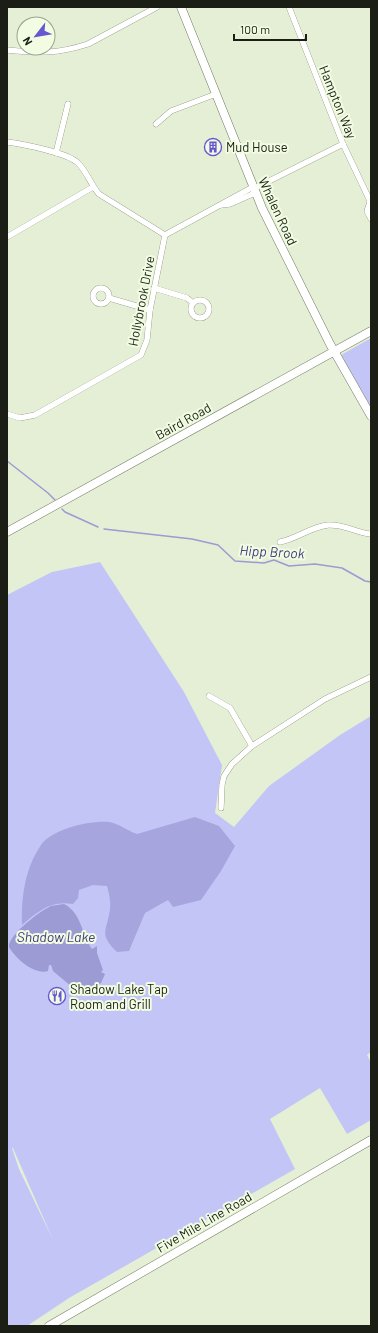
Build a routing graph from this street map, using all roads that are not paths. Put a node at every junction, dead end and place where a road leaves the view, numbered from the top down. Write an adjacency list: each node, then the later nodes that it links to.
1 (157, 7): 4 (street)
2 (181, 7): 5 (street, Whalen Road)
3 (289, 7): 9 (street, Hampton Way)
4 (7, 50)
5 (216, 94): 7 (street); 12 (street, Whalen Road)
6 (68, 104): 10 (street)
7 (156, 124)
8 (7, 142): 10 (street)
9 (343, 144): 12 (street); 13 (street, Hampton Way)
10 (56, 153): 11 (street)
11 (93, 187): 15 (street); 16 (street)
12 (254, 189): 15 (street); 22 (street, Whalen Road)
13 (371, 203): 14 (street, Hampton Way)
14 (371, 219)
15 (165, 235): 17 (street, Hollybrook Drive)
16 (7, 237)
17 (154, 288): 19 (street); 20 (street, Hollybrook Drive)
18 (109, 298): 20 (street)
19 (194, 303)
20 (150, 310): 23 (street, Hollybrook Drive)
21 (371, 331): 22 (street, Baird Road)
22 (335, 352): 24 (street, Whalen Road); 25 (street, Baird Road)
23 (7, 414)
24 (371, 416)
25 (7, 532)
26 (371, 534): 27 (street)
27 (280, 542)
28 (371, 677): 30 (street)
29 (209, 696): 30 (street)
30 (252, 746): 31 (street)
31 (221, 808)
32 (371, 1140): 33 (street, Five Mile Line Road)
33 (49, 1326)

